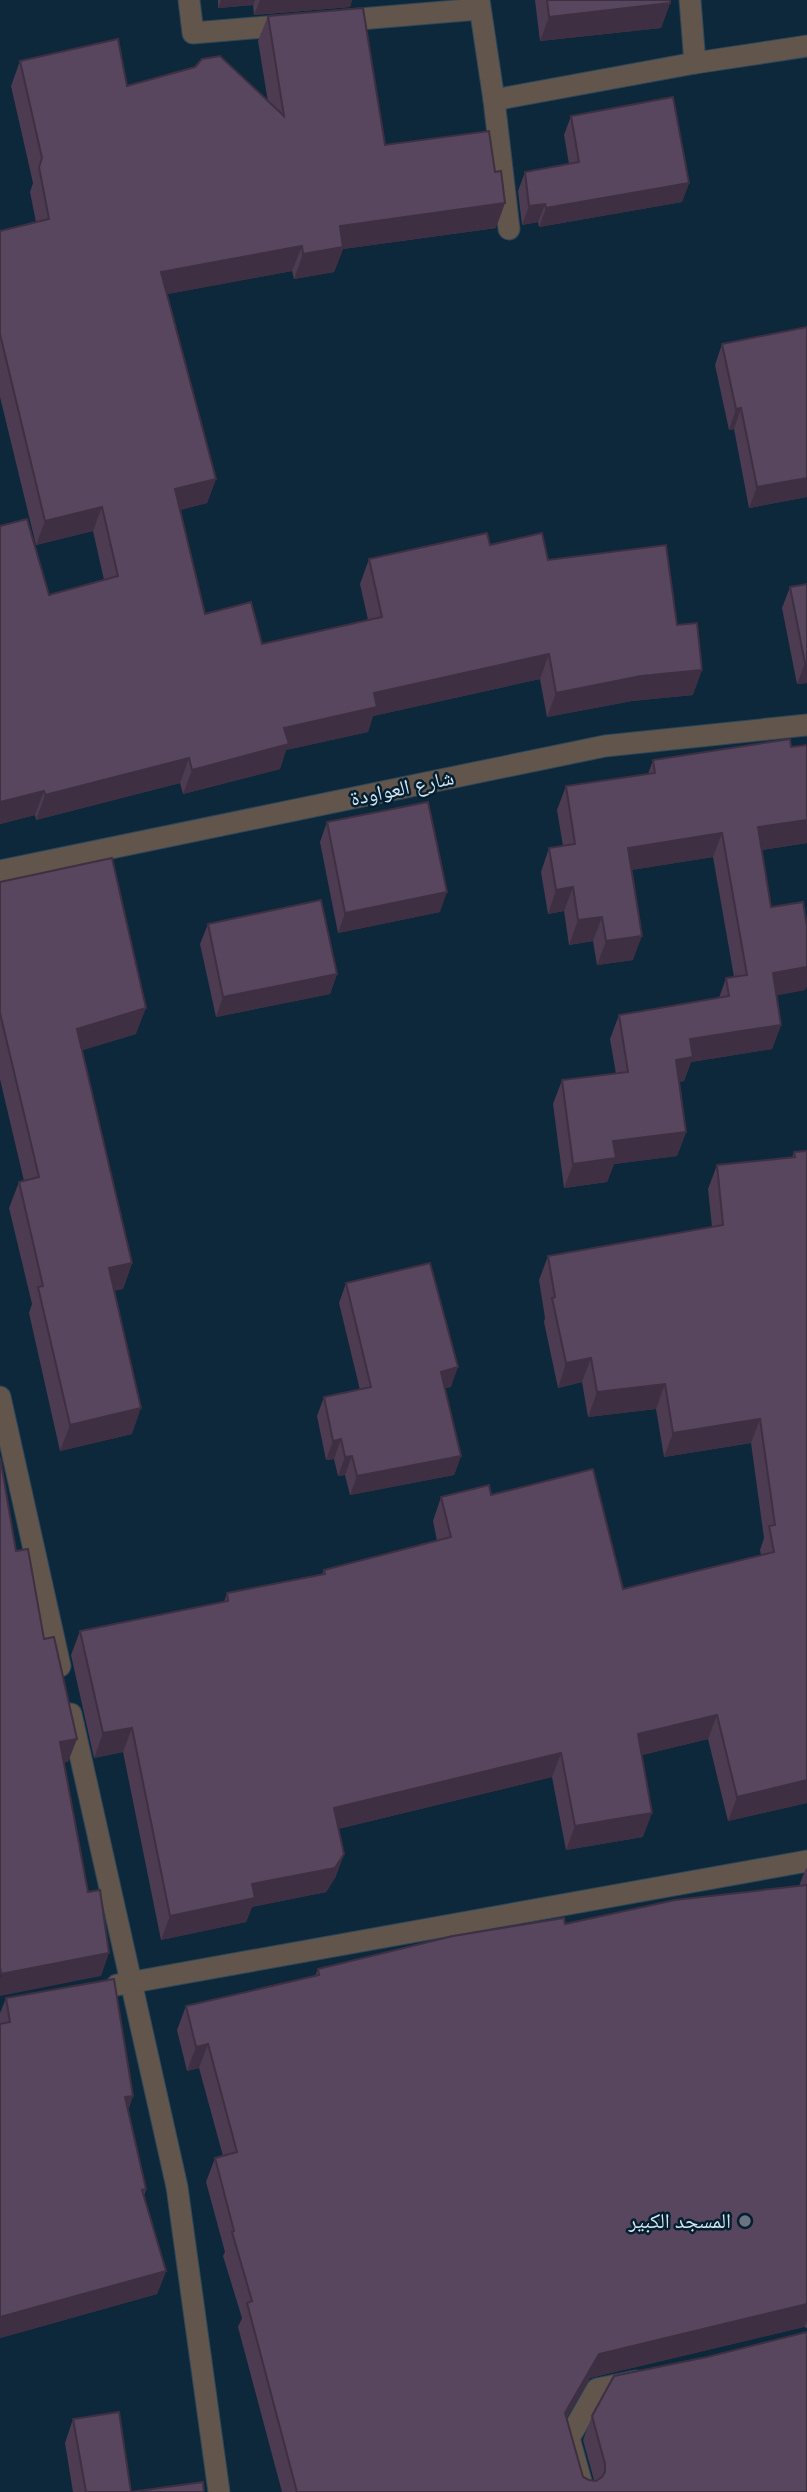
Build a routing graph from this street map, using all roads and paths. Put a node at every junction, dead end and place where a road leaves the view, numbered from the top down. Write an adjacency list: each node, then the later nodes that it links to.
1 (189, 0): 3 (street)
2 (690, 0): 5 (street)
3 (479, 5): 6 (street)
4 (807, 46): 5 (street)
5 (695, 63): 6 (street)
6 (494, 100): 7 (street)
7 (509, 229)
8 (807, 725): 9 (street, شارع العواودة)
9 (0, 871)
10 (0, 1396): 12 (street)
11 (807, 1861): 12 (street)
12 (130, 1983): 13 (street); 15 (street)
13 (91, 1990)
14 (658, 2376): 16 (street)
15 (219, 2492)
16 (584, 2492)

